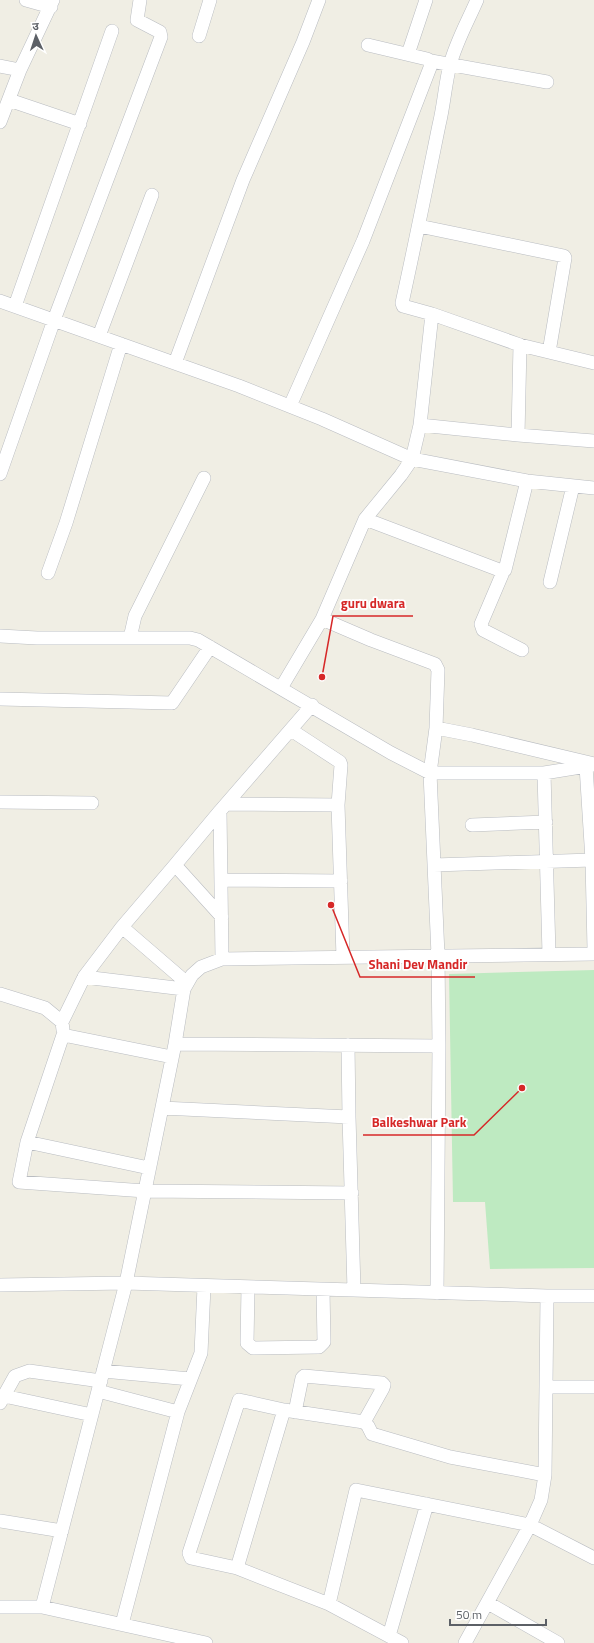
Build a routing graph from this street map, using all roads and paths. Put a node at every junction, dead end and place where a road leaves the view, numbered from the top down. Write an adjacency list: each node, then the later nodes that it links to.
1 (26, 0): 7 (street)
2 (140, 0): 25 (street)
3 (210, 0): 9 (street)
4 (319, 0): 30 (street)
5 (426, 0): 11 (street)
6 (477, 0): 13 (street)
7 (52, 3): 15 (street)
8 (112, 31): 19 (street)
9 (199, 36)
10 (368, 45): 11 (street)
11 (408, 54): 12 (street)
12 (430, 61): 13 (street); 32 (street)
13 (450, 65): 16 (street); 21 (street)
14 (0, 66): 15 (street)
15 (20, 70): 17 (street)
16 (547, 82)
17 (5, 103): 18 (street); 19 (street)
18 (0, 122)
19 (80, 124): 23 (street)
20 (152, 195): 26 (street)
21 (419, 226): 24 (street); 29 (street)
22 (0, 300): 23 (street)
23 (14, 306): 25 (street)
24 (432, 314): 28 (street); 33 (street)
25 (54, 320): 26 (street); 37 (street)
26 (99, 336): 27 (street)
27 (121, 344): 30 (street); 44 (street)
28 (520, 345): 29 (street); 34 (street)
29 (550, 352): 31 (street)
30 (175, 363): 32 (street)
31 (594, 363)
32 (290, 406): 36 (street)
33 (420, 425): 34 (street); 36 (street)
34 (518, 435): 35 (street)
35 (594, 441)
36 (412, 458): 39 (street); 42 (street)
37 (0, 474)
38 (204, 478): 48 (street)
39 (527, 481): 40 (street); 43 (street)
40 (573, 486): 41 (street); 45 (street)
41 (594, 488)
42 (365, 519): 43 (street); 46 (street)
43 (504, 570): 50 (street)
44 (48, 573)
45 (550, 582)
46 (322, 619): 51 (street); 54 (street)
47 (0, 636): 48 (street)
48 (130, 638): 49 (street)
49 (210, 647): 51 (street); 52 (street)
50 (522, 650)
51 (281, 688): 53 (street)
52 (0, 699)
53 (312, 705): 55 (street); 57 (street)
54 (436, 728): 56 (street); 57 (street)
55 (291, 730): 61 (street); 62 (street)
56 (591, 765): 58 (street); 65 (street)
57 (430, 773): 58 (street); 68 (street)
58 (544, 773): 63 (street)
59 (0, 802): 60 (street)
60 (92, 803)
61 (338, 805): 62 (street); 70 (street)
62 (223, 808): 67 (street); 69 (street)
63 (546, 822): 64 (street); 66 (street)
64 (472, 825)
65 (592, 860): 66 (street); 73 (street)
66 (547, 862): 68 (street); 74 (street)
67 (175, 865): 71 (street); 72 (street)
68 (434, 865): 76 (street)
69 (221, 880): 70 (street); 71 (street)
70 (341, 881): 77 (street)
71 (222, 917): 78 (street)
72 (122, 927): 79 (street); 80 (street)
73 (594, 949)
74 (549, 954): 75 (street); 76 (street)
75 (594, 954)
76 (438, 955): 77 (street); 84 (street)
77 (343, 957): 78 (street)
78 (222, 959): 80 (street)
79 (84, 978): 80 (street); 82 (street)
80 (186, 986): 85 (street)
81 (0, 994): 82 (street)
82 (62, 1028): 85 (street); 88 (street)
83 (348, 1045): 84 (street); 85 (street); 87 (street)
84 (439, 1046): 98 (street)
85 (173, 1050): 86 (street)
86 (162, 1108): 87 (street); 89 (street)
87 (349, 1117): 91 (street)
88 (27, 1142): 89 (street); 90 (street)
89 (149, 1168): 90 (street)
90 (145, 1191): 91 (street); 92 (street)
91 (352, 1193): 97 (street)
92 (126, 1283): 93 (street); 94 (street); 102 (street)
93 (0, 1285)
94 (204, 1286): 95 (street); 101 (street)
95 (248, 1288): 96 (street); 96 (street)
96 (323, 1290): 97 (street)
97 (354, 1290): 98 (street)
98 (437, 1293): 99 (street)
99 (547, 1296): 100 (street); 103 (street)
100 (594, 1296)
101 (190, 1379): 102 (street); 107 (street)
102 (100, 1381): 105 (street); 107 (street); 108 (street)
103 (546, 1387): 104 (street); 110 (street)
104 (594, 1387)
105 (2, 1399): 108 (street)
106 (289, 1411): 109 (street); 109 (street); 116 (street); 116 (street)
107 (178, 1412): 121 (street)
108 (92, 1415): 114 (street)
109 (364, 1422): 110 (street)
110 (545, 1475): 113 (street)
111 (427, 1504): 113 (street); 118 (street); 122 (street)
112 (0, 1521): 114 (street)
113 (530, 1525): 115 (street); 117 (street)
114 (62, 1530): 119 (street)
115 (594, 1558)
116 (237, 1568): 118 (street)
117 (488, 1603): 125 (street); 126 (street)
118 (329, 1604): 122 (street)
119 (42, 1607): 120 (street); 121 (street)
120 (0, 1608)
121 (122, 1624): 123 (street)
122 (389, 1636): 124 (street)
123 (206, 1643)
124 (402, 1643)
125 (465, 1643)
126 (558, 1643)

